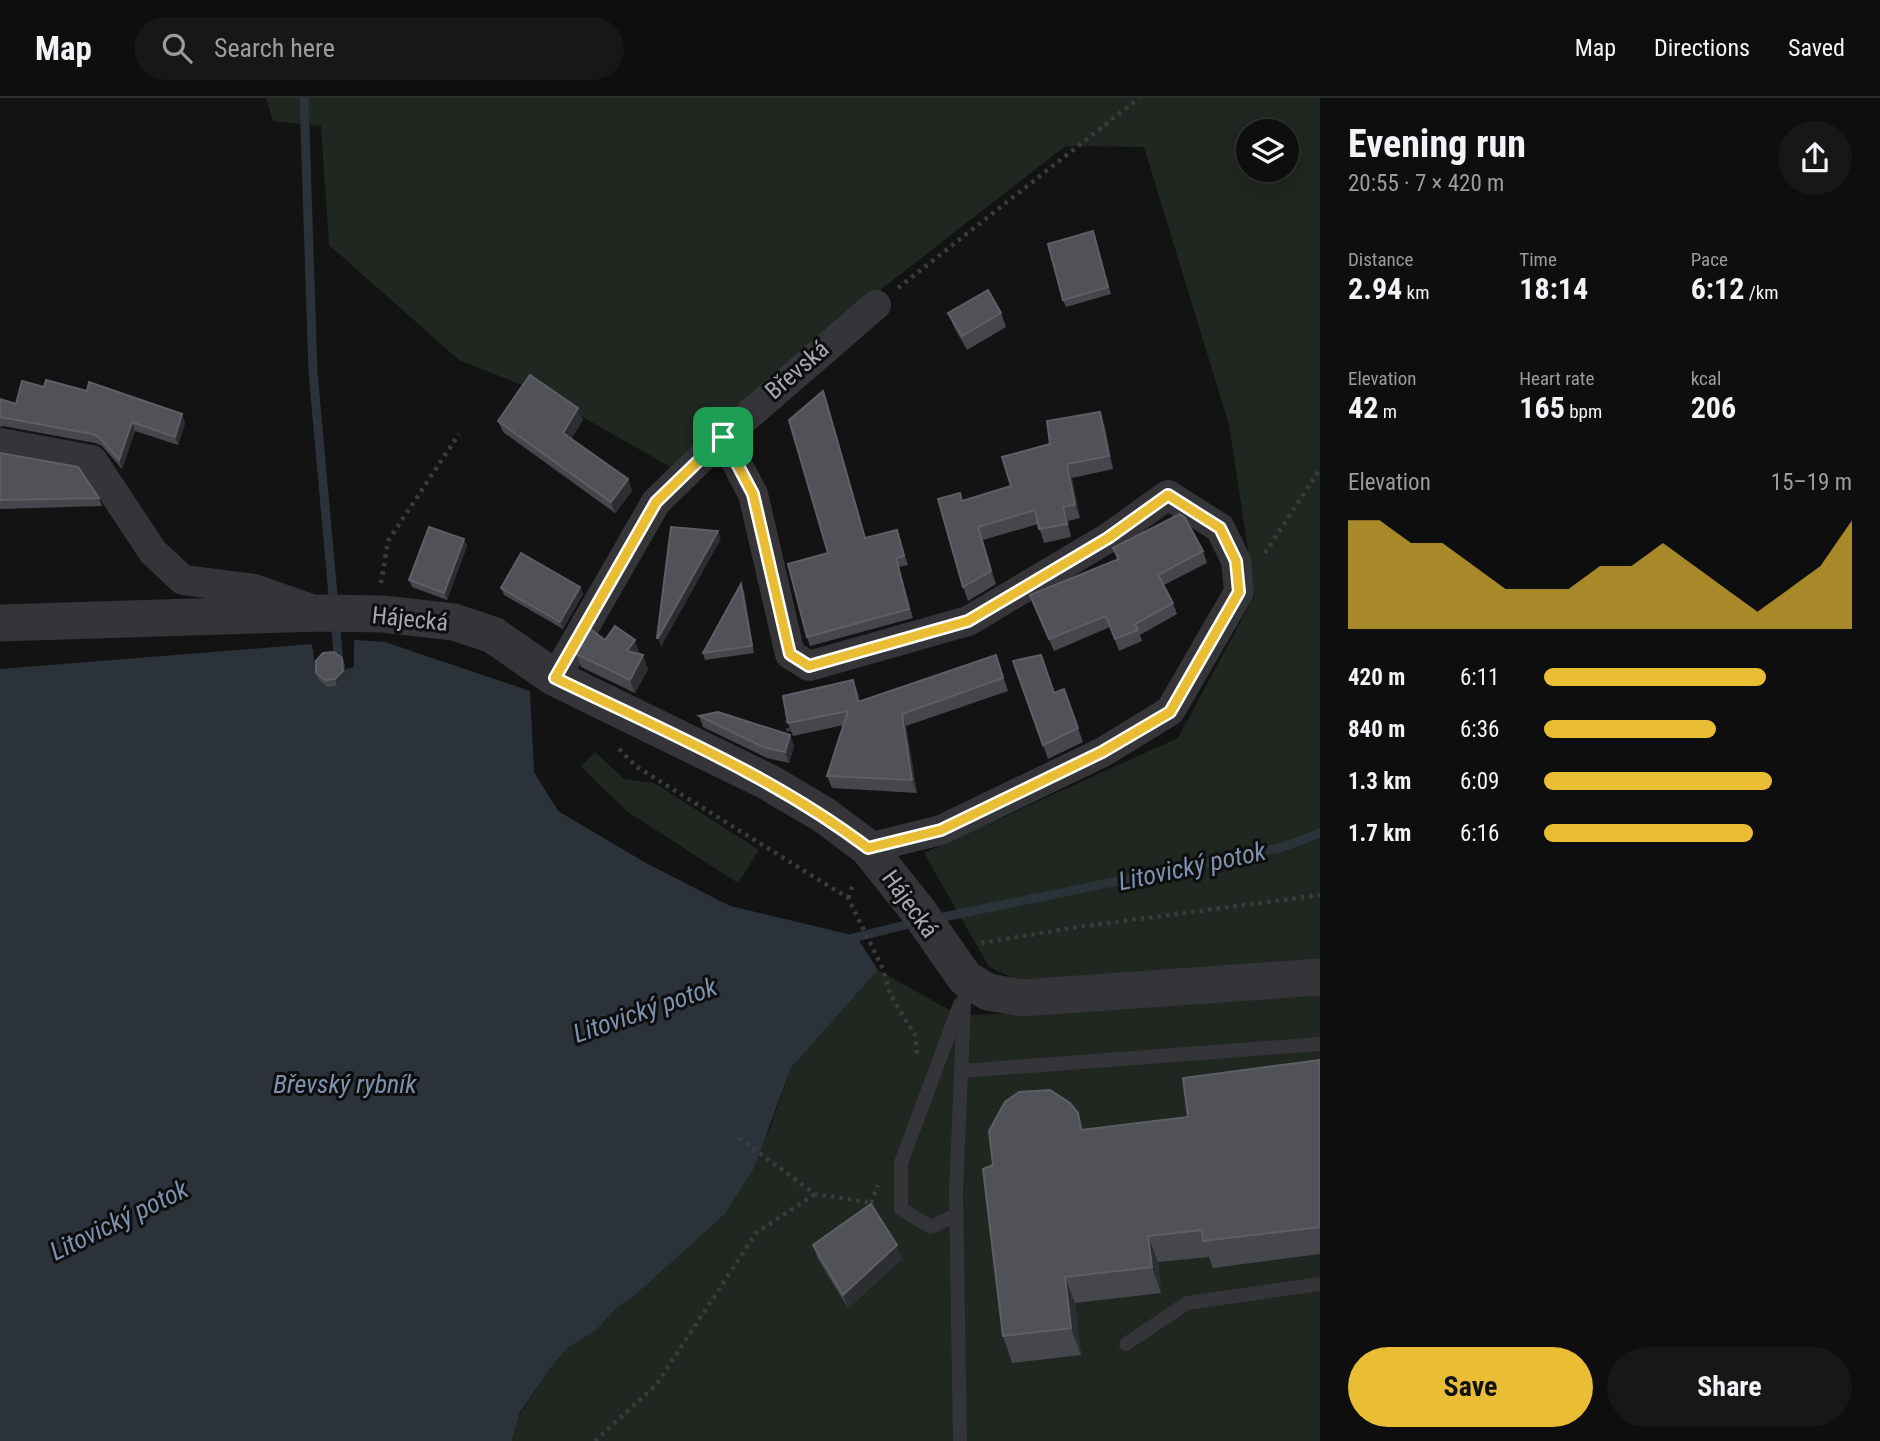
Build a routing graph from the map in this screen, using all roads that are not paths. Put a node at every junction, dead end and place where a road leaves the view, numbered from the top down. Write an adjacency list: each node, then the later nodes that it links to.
1 (876, 305): 2 (street, Břevská)
2 (723, 437): 6 (street, Břevská); 7 (street)
3 (0, 443): 4 (street)
4 (322, 613): 5 (street, Hájecká); 6 (street, Hájecká)
5 (0, 623)
6 (555, 678): 7 (street, Hájecká)
7 (868, 848): 8 (street, Hájecká)
8 (944, 952): 9 (street, Hájecká); 11 (lane); 12 (lane)
9 (1320, 977)
10 (1320, 1044): 11 (lane)
11 (961, 1071): 12 (lane)
12 (956, 1215): 15 (lane)
13 (1320, 1284): 14 (lane)
14 (1126, 1343)
15 (960, 1441)

